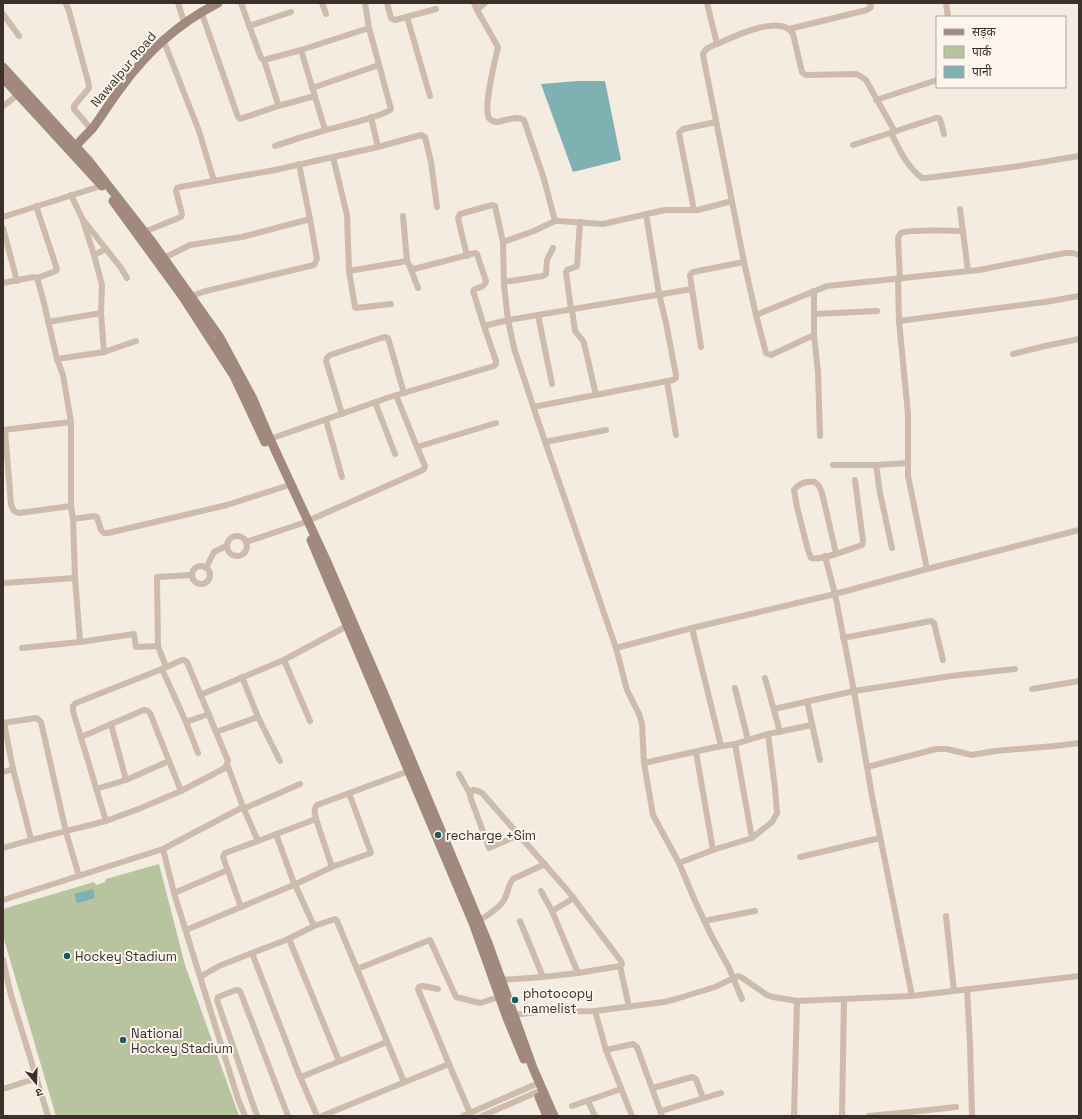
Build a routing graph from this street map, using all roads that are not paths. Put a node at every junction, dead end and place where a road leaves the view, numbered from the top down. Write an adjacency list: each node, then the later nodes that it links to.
1 (178, 3): 21 (street)
2 (218, 3): 15 (street, Nawalpur Road)
3 (241, 3): 22 (street)
4 (322, 3): 18 (street)
5 (365, 3): 23 (street)
6 (388, 3): 20 (street)
7 (474, 3): 14 (street)
8 (485, 3): 14 (street)
9 (707, 3): 27 (street)
10 (870, 3): 24 (street)
11 (946, 3): 19 (street)
12 (66, 4): 43 (street)
13 (436, 9): 20 (street)
14 (477, 10): 67 (street)
15 (201, 11): 21 (street, Nawalpur Road); 40 (street)
16 (291, 12): 22 (street)
17 (3, 14): 25 (street)
18 (326, 14)
19 (948, 16)
20 (407, 17): 37 (street)
21 (184, 22): 26 (street, Nawalpur Road)
22 (249, 26): 29 (street)
23 (369, 28): 28 (street); 30 (street)
24 (788, 29): 27 (street); 38 (street)
25 (18, 36)
26 (163, 39): 43 (street, Nawalpur Road); 54 (street)
27 (717, 44): 42 (street)
28 (301, 50): 29 (street); 34 (street)
29 (264, 60): 40 (street)
30 (379, 65): 34 (street); 41 (street)
31 (3, 67): 49 (street)
32 (3, 78): 35 (street)
33 (936, 80): 38 (street)
34 (312, 88): 36 (street)
35 (18, 95): 39 (street); 55 (street)
36 (315, 96): 40 (street); 44 (street)
37 (430, 96)
38 (876, 100): 45 (street)
39 (3, 106)
40 (278, 106)
41 (372, 117): 44 (street); 50 (street)
42 (716, 122): 57 (street); 61 (street)
43 (91, 129): 49 (street, Nawalpur Road)
44 (325, 130): 48 (street)
45 (893, 132): 46 (street); 47 (street); 51 (street)
46 (944, 134)
47 (853, 145)
48 (275, 146)
49 (75, 147): 71 (street)
50 (378, 147): 52 (street); 59 (street)
51 (1079, 156)
52 (332, 157): 53 (street); 83 (street)
53 (299, 164): 54 (street); 66 (street)
54 (214, 181): 71 (street)
55 (101, 186): 56 (street); 130 (street)
56 (72, 195): 58 (street); 65 (street)
57 (732, 201): 61 (street); 81 (street)
58 (36, 206): 64 (street); 85 (street)
59 (437, 207)
60 (960, 209): 70 (street)
61 (694, 210): 62 (street)
62 (646, 214): 68 (street); 94 (street)
63 (403, 216): 80 (street)
64 (3, 217)
65 (82, 218): 75 (street); 77 (street)
66 (310, 219): 79 (street); 95 (street)
67 (555, 221): 68 (street); 73 (street)
68 (580, 222): 98 (street)
69 (3, 228): 72 (street)
70 (962, 231): 84 (street); 87 (street)
71 (144, 232): 79 (street)
72 (4, 237): 88 (street)
73 (503, 242): 78 (street); 89 (street)
74 (553, 248): 89 (street)
75 (106, 249): 77 (street); 86 (street)
76 (1079, 254): 84 (street)
77 (94, 255): 100 (street)
78 (466, 256): 82 (street); 107 (street)
79 (164, 258): 95 (street)
80 (407, 261): 82 (street); 83 (street)
81 (744, 262): 92 (street); 101 (street)
82 (410, 268): 91 (street)
83 (349, 271): 97 (street)
84 (968, 271): 87 (street)
85 (37, 278): 88 (street); 105 (street)
86 (126, 278)
87 (899, 279): 93 (street); 106 (street)
88 (17, 281): 90 (street)
89 (504, 282): 104 (street)
90 (3, 283)
91 (418, 288)
92 (692, 289): 94 (street); 111 (street)
93 (814, 291): 101 (street); 102 (street)
94 (660, 294): 98 (street); 115 (street)
95 (191, 296): 130 (street)
96 (1079, 296): 106 (street)
97 (391, 304)
98 (571, 310): 103 (street); 119 (street)
99 (877, 311): 102 (street)
100 (101, 314): 105 (street); 112 (street)
101 (756, 314): 108 (street)
102 (815, 314): 108 (street)
103 (538, 315): 104 (street); 116 (street)
104 (508, 320): 107 (street); 121 (street)
105 (48, 322): 114 (street)
106 (899, 322): 134 (street)
107 (484, 326): 117 (street)
108 (814, 335): 129 (street)
109 (1079, 339): 113 (street)
110 (136, 340): 112 (street)
111 (701, 347)
112 (104, 352): 114 (street)
113 (1013, 354)
114 (57, 359): 124 (street)
115 (667, 381): 119 (street); 128 (street)
116 (552, 384)
117 (404, 393): 118 (street); 122 (street)
118 (396, 395): 120 (street); 132 (street)
119 (596, 395): 121 (street)
120 (375, 402): 122 (street); 133 (street)
121 (533, 407): 131 (street)
122 (342, 414): 123 (street)
123 (326, 420): 130 (street); 137 (street)
124 (70, 422): 126 (street); 140 (street)
125 (496, 423): 132 (street)
126 (4, 430): 140 (street)
127 (606, 430): 131 (street)
128 (676, 435)
129 (820, 436)
130 (267, 440): 139 (street); 142 (street)
131 (545, 442): 161 (street)
132 (417, 447): 142 (street)
133 (395, 454)
134 (908, 463): 136 (street); 150 (street)
135 (833, 465): 136 (street)
136 (876, 465): 146 (street)
137 (342, 477)
138 (855, 480): 147 (street)
139 (286, 486): 141 (street); 142 (street)
140 (71, 506): 141 (street)
141 (73, 519): 152 (street)
142 (306, 521): 144 (street); 155 (street); 236 (street)
143 (1079, 530): 150 (street)
144 (246, 542): 145 (street); 145 (street)
145 (226, 546): 149 (street)
146 (892, 548)
147 (836, 554): 148 (street); 148 (street)
148 (825, 556): 154 (street)
149 (206, 568): 151 (street); 151 (street)
150 (927, 569): 154 (street)
151 (192, 575): 159 (street)
152 (75, 578): 153 (street); 158 (street)
153 (3, 583)
154 (835, 594): 156 (street); 157 (street)
155 (347, 626): 162 (street); 199 (street)
156 (692, 628): 161 (street); 189 (street)
157 (843, 638): 163 (street); 171 (street)
158 (80, 642): 159 (street); 160 (street)
159 (158, 646): 164 (street)
160 (22, 648)
161 (616, 648): 195 (street)
162 (284, 660): 166 (street); 177 (street)
163 (943, 660)
164 (164, 668): 172 (street); 178 (street); 185 (street)
165 (1014, 669): 171 (street)
166 (242, 677): 172 (street); 176 (street)
167 (765, 678): 174 (street)
168 (1079, 681): 170 (street)
169 (735, 688): 186 (street)
170 (1032, 689)
171 (854, 691): 173 (street); 197 (street)
172 (200, 695): 175 (street)
173 (807, 701): 174 (street); 181 (street)
174 (774, 709): 183 (street)
175 (209, 714): 178 (street); 182 (street)
176 (258, 717): 182 (street); 194 (street)
177 (310, 721)
178 (186, 722): 191 (street)
179 (3, 723): 198 (street); 211 (street)
180 (111, 724): 185 (street); 193 (street); 202 (street)
181 (812, 725): 183 (street); 192 (street)
182 (216, 732): 196 (street)
183 (780, 732): 184 (street)
184 (768, 734): 186 (street); 214 (street)
185 (81, 737): 204 (street)
186 (748, 740): 188 (street)
187 (1079, 743): 197 (street)
188 (734, 744): 189 (street); 214 (street)
189 (721, 746): 190 (street)
190 (696, 752): 195 (street); 220 (street)
191 (198, 753)
192 (820, 760)
193 (169, 761): 202 (street); 205 (street)
194 (280, 761)
195 (644, 763): 223 (street)
196 (227, 764): 205 (street); 208 (street)
197 (867, 767): 215 (street)
198 (13, 769): 200 (street); 216 (street)
199 (409, 771): 206 (street); 256 (street)
200 (3, 772)
201 (459, 774): 207 (street)
202 (126, 780): 204 (street)
203 (300, 784): 208 (street)
204 (96, 789): 210 (street)
205 (181, 791): 210 (street)
206 (349, 793): 209 (street); 224 (street)
207 (470, 794): 213 (street); 213 (street)
208 (243, 808): 217 (street); 219 (street)
209 (316, 819): 212 (street); 224 (street)
210 (106, 821): 211 (street)
211 (66, 832): 216 (street); 226 (street)
212 (276, 834): 217 (street); 227 (street)
213 (519, 835): 222 (street)
214 (752, 838): 220 (street)
215 (880, 838): 221 (street); 255 (street)
216 (31, 840): 218 (street)
217 (258, 841): 225 (street)
218 (3, 848)
219 (163, 849): 226 (street); 229 (street)
220 (713, 850): 223 (street)
221 (800, 857)
222 (545, 864): 230 (street); 236 (street)
223 (679, 864): 238 (street)
224 (332, 867): 227 (street)
225 (228, 870): 229 (street); 232 (street)
226 (79, 876): 231 (street)
227 (296, 884): 232 (street); 239 (street)
228 (541, 891): 233 (street)
229 (174, 893): 240 (street)
230 (574, 898): 233 (street); 244 (street)
231 (3, 900)
232 (241, 907): 240 (street)
233 (552, 911): 246 (street)
234 (755, 911): 238 (street)
235 (946, 916): 254 (street)
236 (479, 921): 251 (street)
237 (520, 921): 249 (street)
238 (704, 921): 250 (street)
239 (314, 926): 241 (street); 245 (street)
240 (186, 930): 248 (street)
241 (289, 939): 242 (street); 265 (street)
242 (252, 953): 248 (street); 267 (street)
243 (3, 960): 268 (street)
244 (620, 966): 246 (street); 260 (street)
245 (357, 969): 256 (street); 263 (street)
246 (578, 974): 249 (street)
247 (1079, 976): 253 (street)
248 (200, 977): 280 (street)
249 (543, 977): 251 (street)
250 (733, 978): 258 (street); 259 (street); 260 (street)
251 (501, 980): 262 (street)
252 (438, 989): 266 (street)
253 (967, 990): 254 (street); 299 (street)
254 (954, 991): 255 (street)
255 (912, 996): 257 (street)
256 (499, 997): 270 (street)
257 (844, 998): 259 (street); 297 (street)
258 (742, 999)
259 (797, 1001): 296 (street)
260 (629, 1007): 261 (street)
261 (596, 1011): 262 (street); 264 (street)
262 (514, 1015): 293 (street)
263 (387, 1042): 265 (street); 269 (street)
264 (606, 1050): 271 (street); 273 (street)
265 (339, 1061): 267 (street)
266 (449, 1064): 269 (street); 281 (street)
267 (300, 1077): 288 (street)
268 (37, 1078): 272 (street); 284 (street)
269 (404, 1082): 289 (street)
270 (536, 1088): 281 (street); 291 (street); 292 (street)
271 (653, 1088): 275 (street); 282 (street)
272 (3, 1089)
273 (621, 1089): 276 (street); 295 (street)
274 (721, 1093): 275 (street)
275 (703, 1098): 282 (street)
276 (588, 1101): 278 (street); 294 (street)
277 (252, 1105): 280 (street); 286 (street); 287 (street)
278 (572, 1106)
279 (956, 1107): 283 (street)
280 (242, 1109): 285 (street)
281 (470, 1113): 290 (street)
282 (662, 1114)
283 (910, 1114): 298 (street)
284 (48, 1116)
285 (245, 1116)
286 (257, 1116)
287 (288, 1116)
288 (317, 1116)
289 (322, 1116)
290 (463, 1116)
291 (482, 1116)
292 (547, 1116)
293 (554, 1116)
294 (595, 1116)
295 (632, 1116)
296 (794, 1116)
297 (842, 1116)
298 (869, 1116)
299 (972, 1116)

